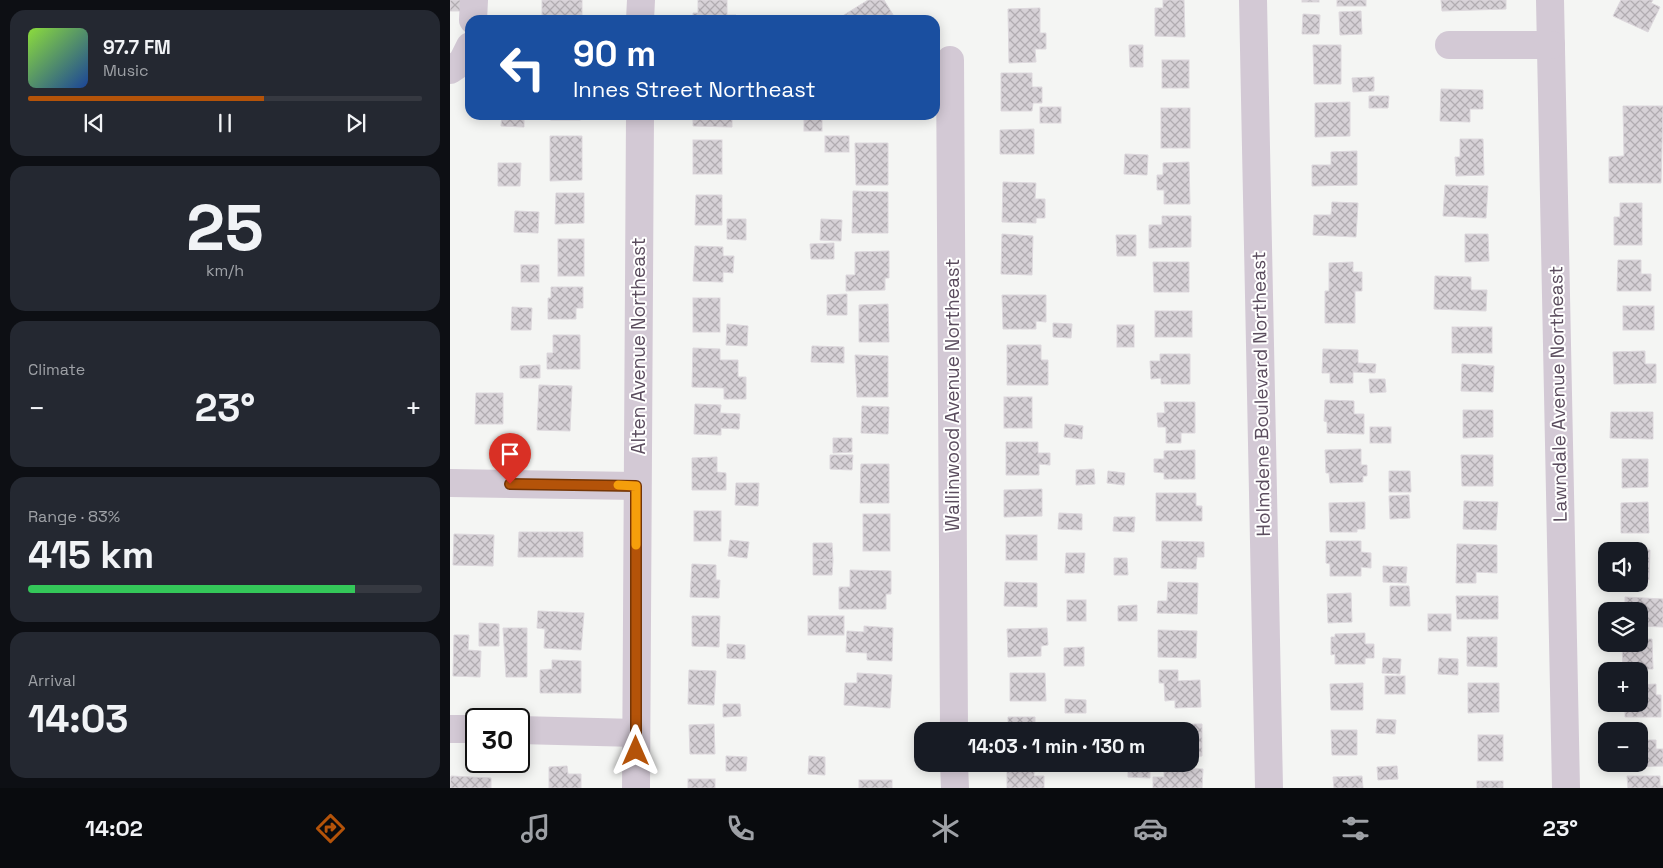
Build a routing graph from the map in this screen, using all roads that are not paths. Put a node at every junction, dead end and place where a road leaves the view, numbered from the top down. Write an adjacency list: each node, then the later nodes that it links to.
1 (474, 0): 5 (street)
2 (641, 0): 6 (street)
3 (1253, 0): 23 (street, Holmdene Boulevard Northeast)
4 (1550, 0): 8 (street, Lawndale Avenue Northeast)
5 (473, 15)
6 (640, 15)
7 (1449, 45): 8 (street)
8 (1551, 45): 24 (street, Lawndale Avenue Northeast)
9 (465, 56): 11 (street)
10 (950, 60): 15 (street, Wallinwood Avenue Northeast)
11 (450, 70)
12 (640, 120): 14 (street, Alten Avenue Northeast)
13 (450, 483): 14 (street)
14 (636, 486): 19 (street, Alten Avenue Northeast)
15 (954, 722)
16 (450, 729): 17 (street)
17 (465, 729)
18 (530, 730): 19 (street)
19 (636, 732): 21 (street, Alten Avenue Northeast)
20 (954, 772): 22 (street)
21 (636, 788)
22 (955, 788)
23 (1269, 788)
24 (1566, 788)

